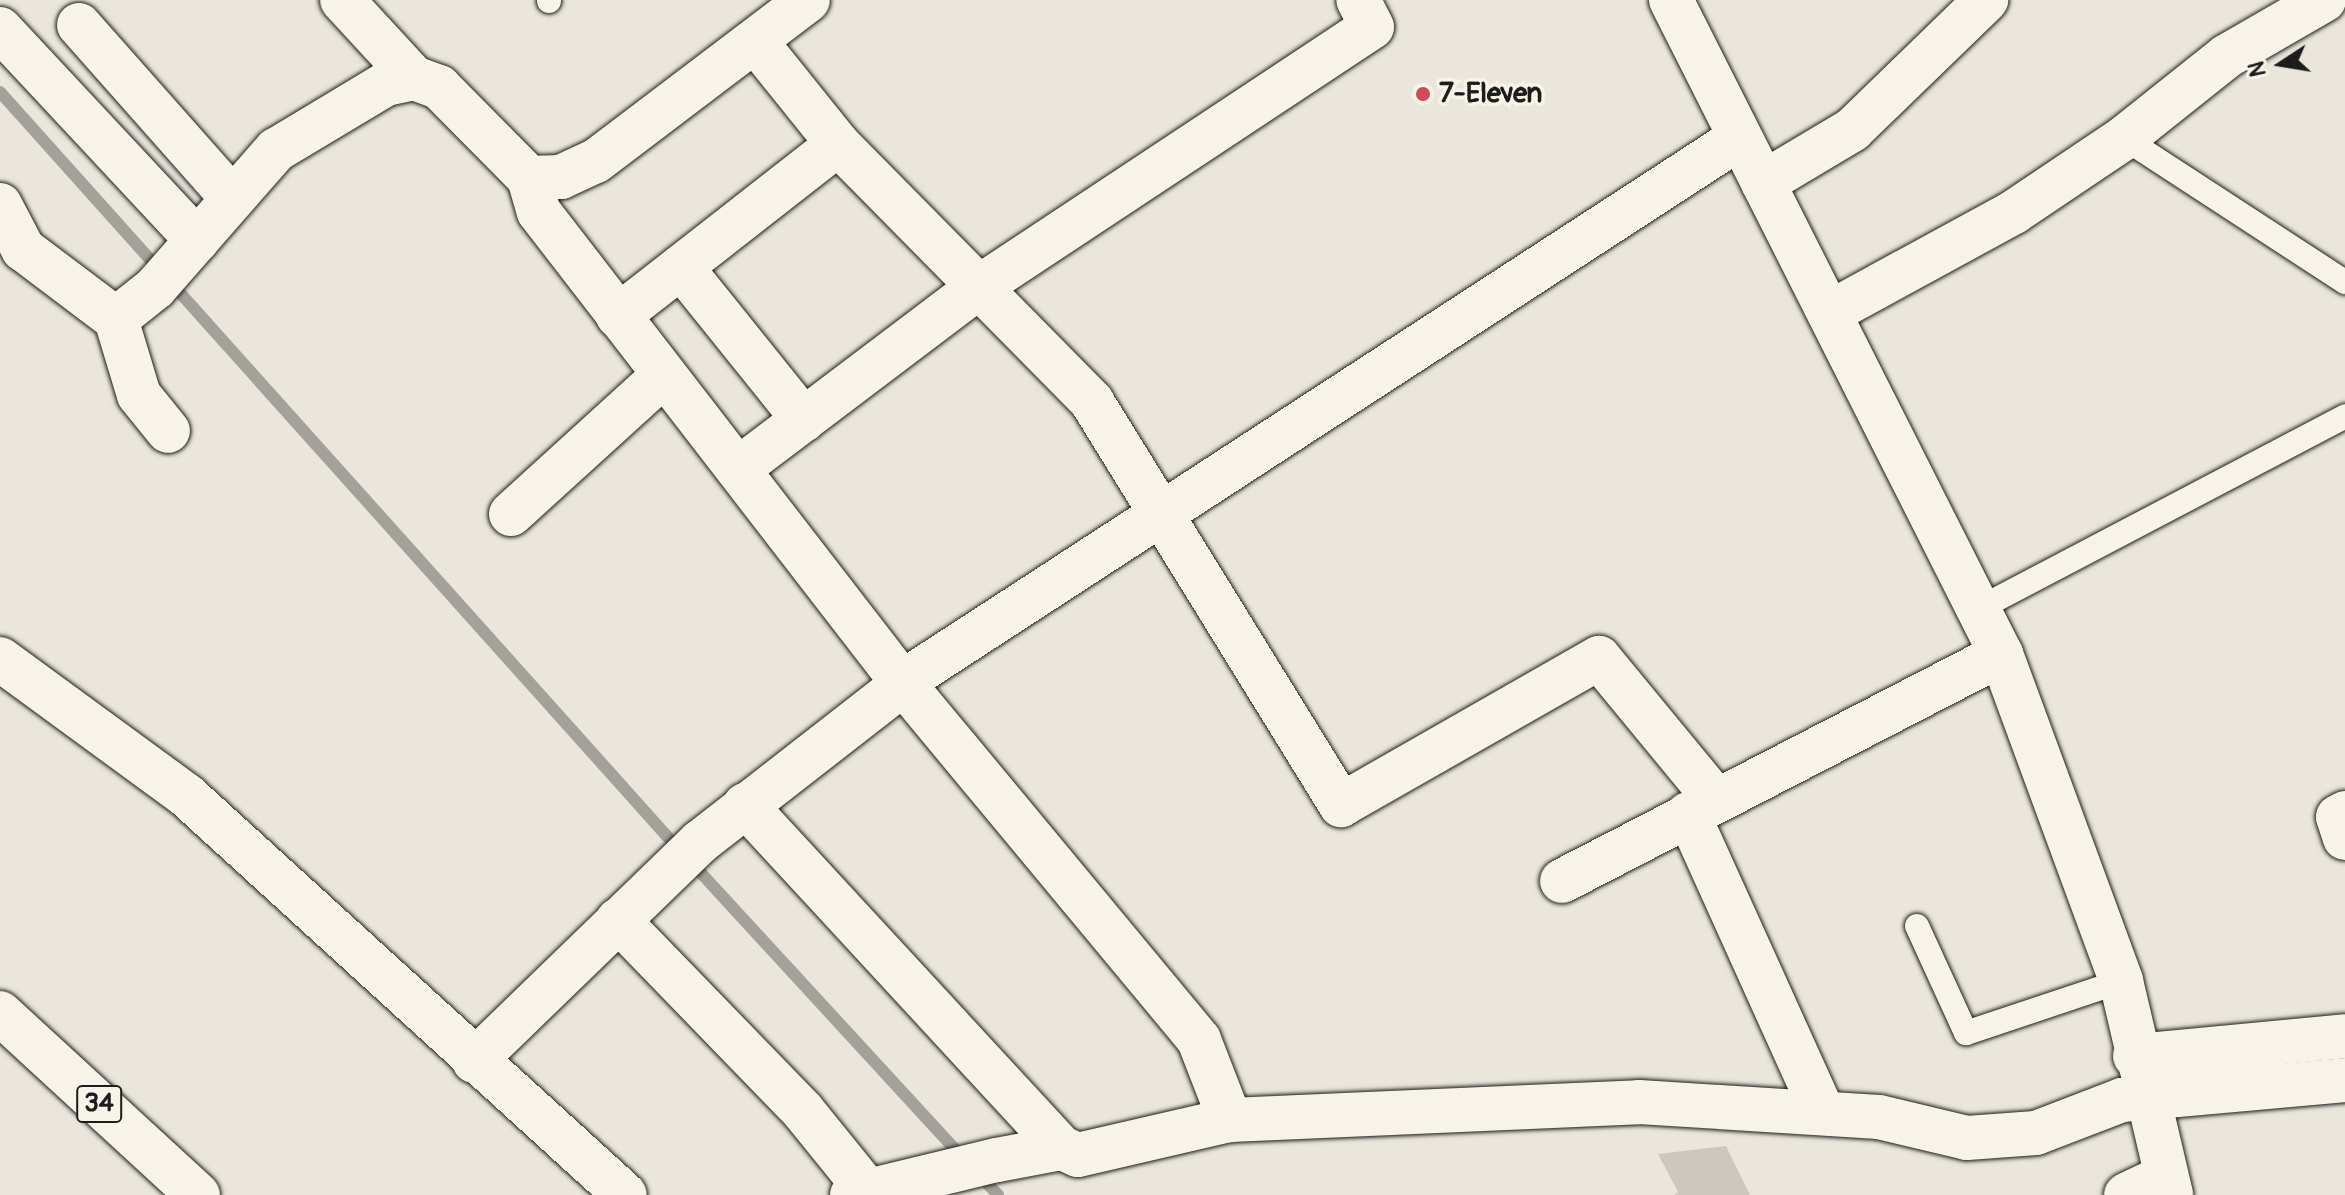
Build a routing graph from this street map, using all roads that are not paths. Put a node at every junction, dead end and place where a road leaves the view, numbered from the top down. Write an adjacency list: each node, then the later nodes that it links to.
1 (342, 0): 10 (street)
2 (808, 0): 9 (street)
3 (1358, 0): 21 (street)
4 (1671, 0): 12 (street)
5 (1986, 0): 15 (street)
6 (2324, 0): 11 (street)
7 (79, 25): 16 (street)
8 (0, 29): 18 (street)
9 (756, 42): 13 (street); 14 (street)
10 (414, 78): 14 (street); 16 (street)
11 (2124, 138): 20 (lane); 22 (street)
12 (1735, 141): 15 (street); 31 (street)
13 (838, 144): 19 (street); 21 (street)
14 (529, 178): 23 (street)
15 (1763, 183): 22 (street)
16 (233, 199): 18 (street)
17 (0, 205): 24 (street)
18 (176, 264): 24 (street)
19 (681, 267): 23 (street); 27 (street)
20 (2345, 282)
21 (979, 287): 27 (street); 31 (street)
22 (1829, 313): 32 (street)
23 (618, 316): 25 (street)
24 (116, 319): 28 (street)
25 (664, 375): 29 (street); 30 (street)
26 (2345, 416): 32 (lane)
27 (804, 420): 29 (street)
28 (168, 431)
29 (738, 469): 35 (street)
30 (511, 514)
31 (1165, 514): 35 (street); 37 (street)
32 (1978, 609): 33 (street)
33 (2001, 654): 37 (street); 43 (street)
34 (0, 659): 47 (street)
35 (910, 677): 36 (street); 51 (street)
36 (745, 805): 41 (street); 52 (street)
37 (1702, 807): 40 (street); 50 (street)
38 (2345, 813): 39 (street)
39 (2345, 838)
40 (1562, 881)
41 (618, 920): 47 (street); 54 (street)
42 (1917, 926): 43 (lane)
43 (2121, 981): 46 (street)
44 (0, 1013): 55 (street, 34)
45 (2345, 1036): 46 (street)
46 (2135, 1056): 49 (street)
47 (474, 1061): 56 (street)
48 (2345, 1080): 49 (street)
49 (2149, 1099): 50 (street); 53 (street)
50 (1822, 1111): 51 (street)
51 (1230, 1120): 52 (street)
52 (1062, 1148): 54 (street)
53 (2168, 1186): 57 (street)
54 (859, 1192)
55 (198, 1195)
56 (625, 1195)
57 (2126, 1195)

